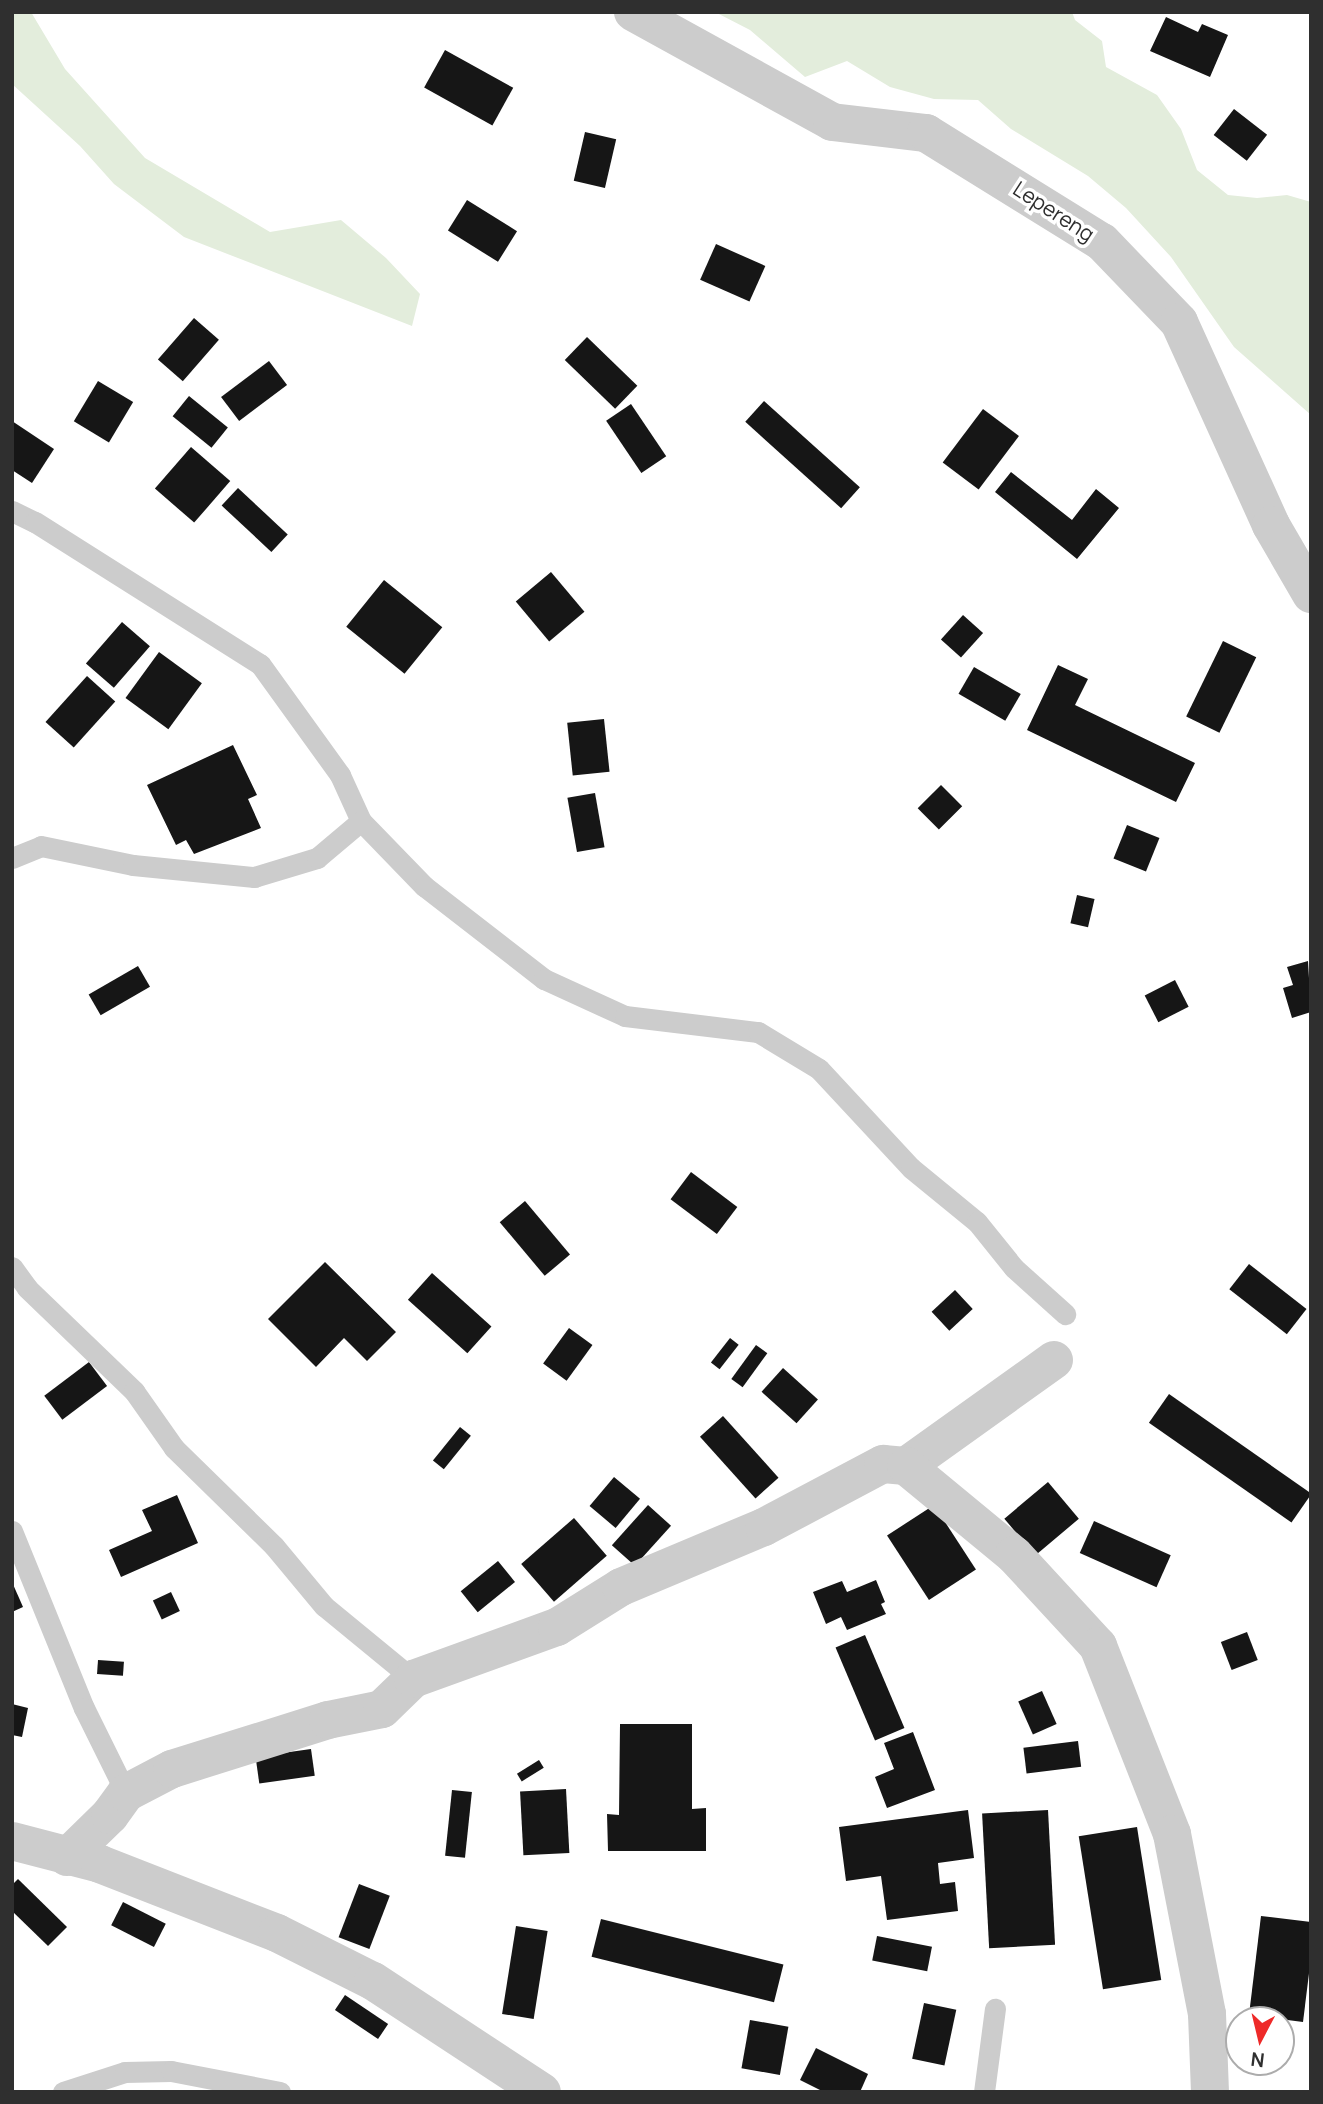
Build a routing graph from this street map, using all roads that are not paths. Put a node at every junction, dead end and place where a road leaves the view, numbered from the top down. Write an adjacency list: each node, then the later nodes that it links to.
1 (633, 12): 3 (street, Lepereng)
2 (12, 511): 4 (lane)
3 (1311, 594)
4 (361, 821): 5 (lane); 7 (lane)
5 (12, 858)
6 (12, 1267): 11 (lane)
7 (1065, 1314)
8 (1054, 1360): 9 (street)
9 (906, 1466): 11 (street); 20 (street)
10 (12, 1531): 12 (lane)
11 (413, 1679): 12 (street)
12 (126, 1793): 14 (street)
13 (12, 1841): 14 (street)
14 (67, 1857): 18 (street)
15 (995, 2009): 19 (lane)
16 (63, 2092): 17 (lane)
17 (280, 2092)
18 (542, 2092)
19 (984, 2092)
20 (1210, 2092)

